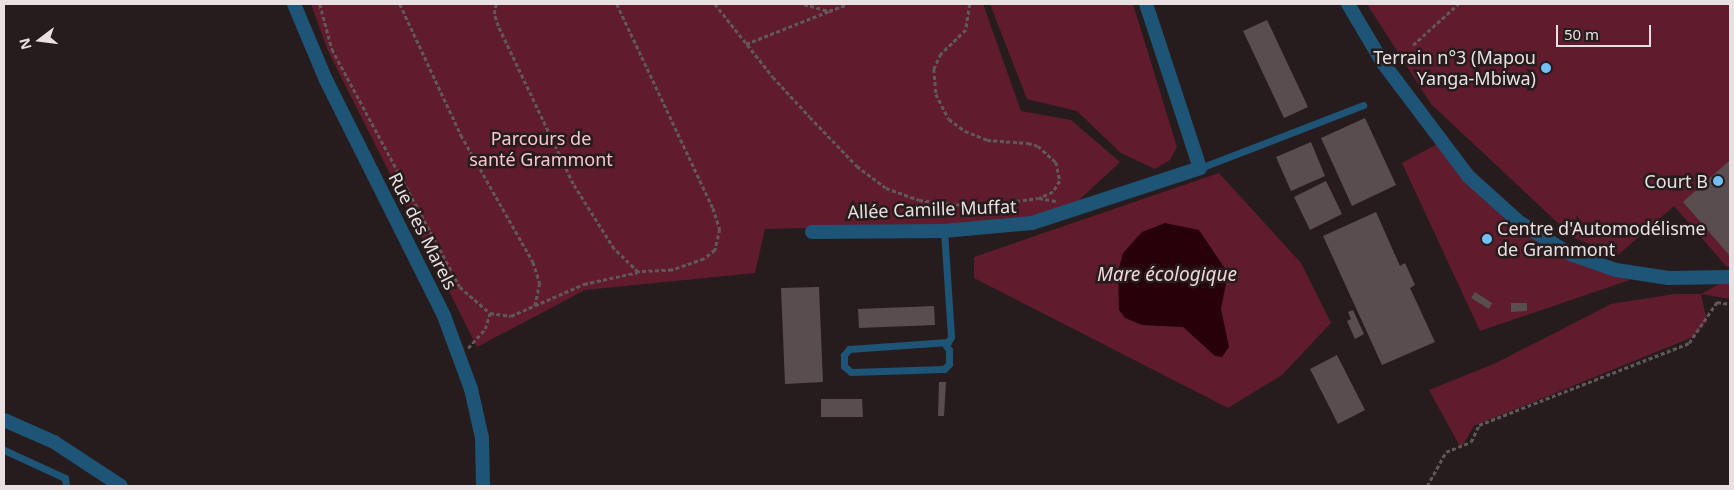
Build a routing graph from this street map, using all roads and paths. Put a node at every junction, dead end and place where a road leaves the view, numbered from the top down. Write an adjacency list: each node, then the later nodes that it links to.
1 (294, 4): 28 (street, Rue des Marels)
2 (320, 4): 26 (path)
3 (400, 4): 25 (path)
4 (496, 4): 22 (path)
5 (617, 4): 22 (path)
6 (715, 4): 14 (path)
7 (804, 4): 13 (path)
8 (848, 4): 13 (path)
9 (970, 4): 18 (path)
10 (1146, 4): 17 (street)
11 (1348, 4): 23 (street)
12 (1458, 4): 15 (path)
13 (832, 10): 14 (path)
14 (746, 44): 18 (path)
15 (1413, 45)
16 (1363, 104): 17 (lane)
17 (1200, 168): 19 (street, Allée Camille Muffat)
18 (1039, 198): 19 (path)
19 (1062, 216): 20 (street, Allée Camille Muffat)
20 (944, 231): 21 (street, Allée Camille Muffat); 27 (lane)
21 (812, 232)
22 (638, 272): 25 (path)
23 (1730, 277)
24 (1730, 304): 34 (path)
25 (535, 306): 26 (path)
26 (490, 313): 28 (path)
27 (945, 344): 27 (lane)
28 (462, 363): 33 (street, Rue des Marels)
29 (4, 420): 32 (street)
30 (4, 450): 31 (lane)
31 (66, 486)
32 (121, 486)
33 (483, 486)
34 (1428, 486)

